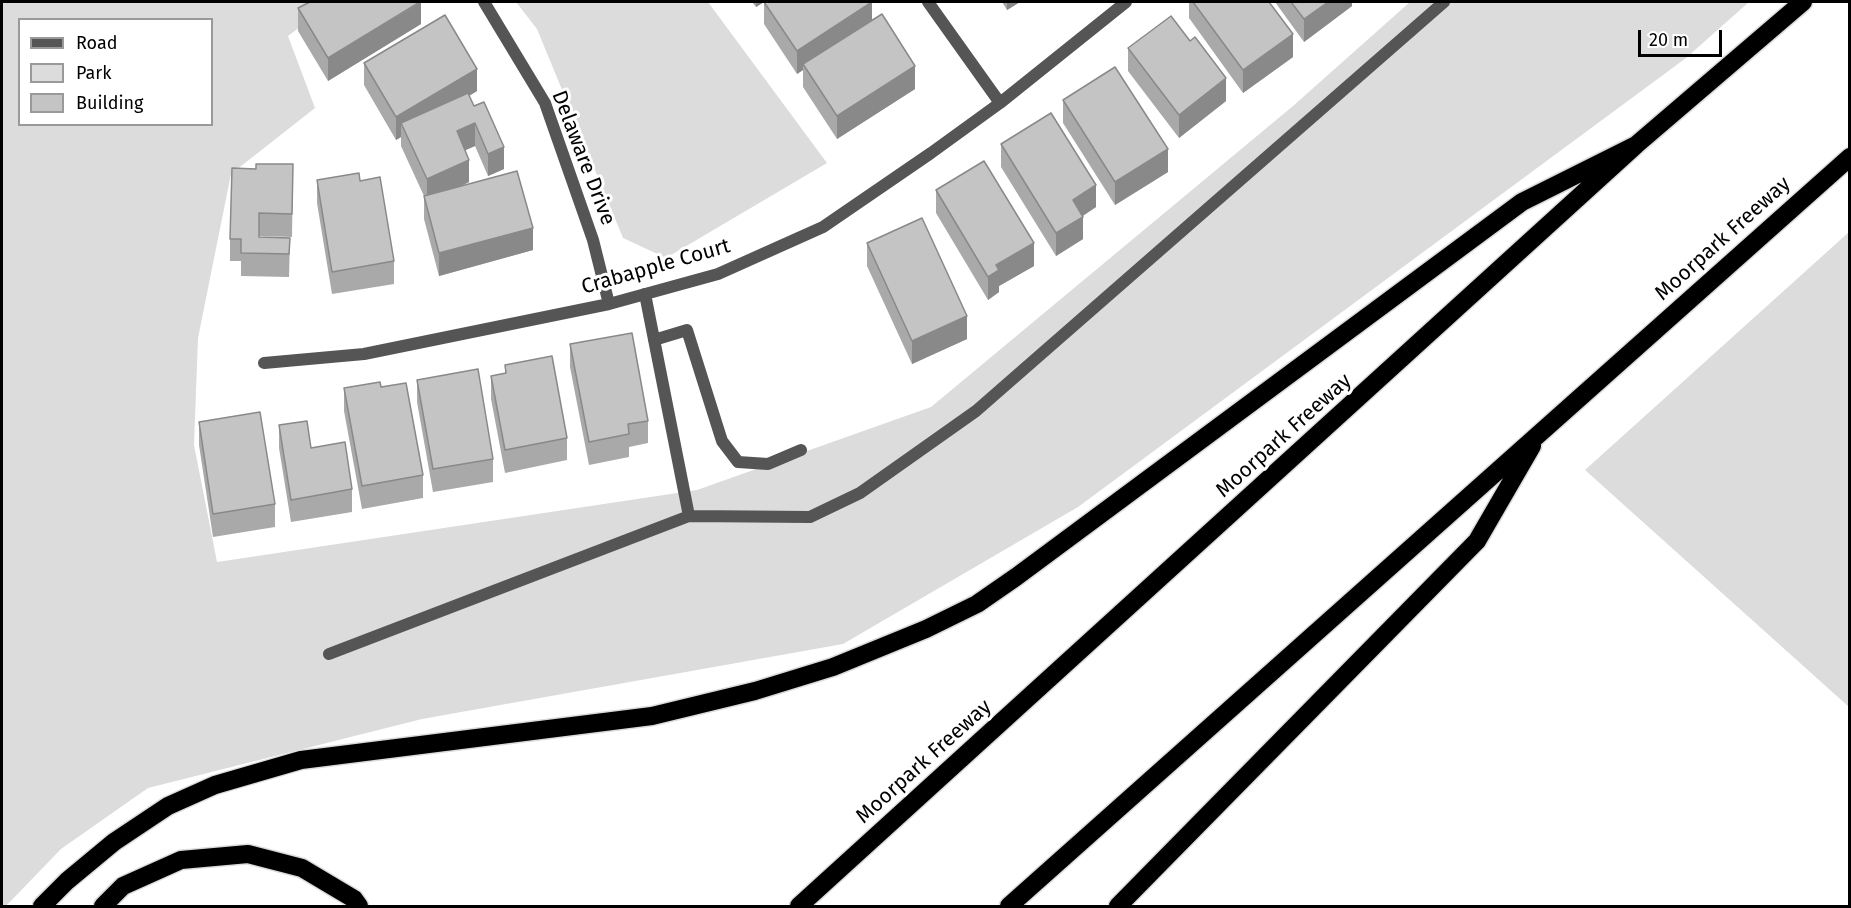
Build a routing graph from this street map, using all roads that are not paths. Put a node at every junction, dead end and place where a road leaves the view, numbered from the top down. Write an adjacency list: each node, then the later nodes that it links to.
1 (484, 2): 10 (street, Delaware Drive)
2 (928, 2): 6 (street)
3 (1125, 2): 6 (street, Crabapple Court)
4 (1444, 2): 15 (street)
5 (1803, 2): 7 (highway, Moorpark Freeway)
6 (1000, 103): 9 (street, Crabapple Court)
7 (1636, 145): 17 (highway); 20 (highway, Moorpark Freeway)
8 (1850, 157): 13 (highway, Moorpark Freeway)
9 (645, 294): 10 (street, Crabapple Court); 11 (street)
10 (609, 304): 12 (street, Crabapple Court)
11 (654, 340): 14 (street); 15 (street)
12 (264, 363)
13 (1540, 432): 21 (highway, Moorpark Freeway); 22 (highway)
14 (801, 450)
15 (689, 516): 16 (street)
16 (329, 654)
17 (42, 906)
18 (103, 906): 19 (highway)
19 (359, 906)
20 (799, 906)
21 (1009, 906)
22 (1118, 906)

